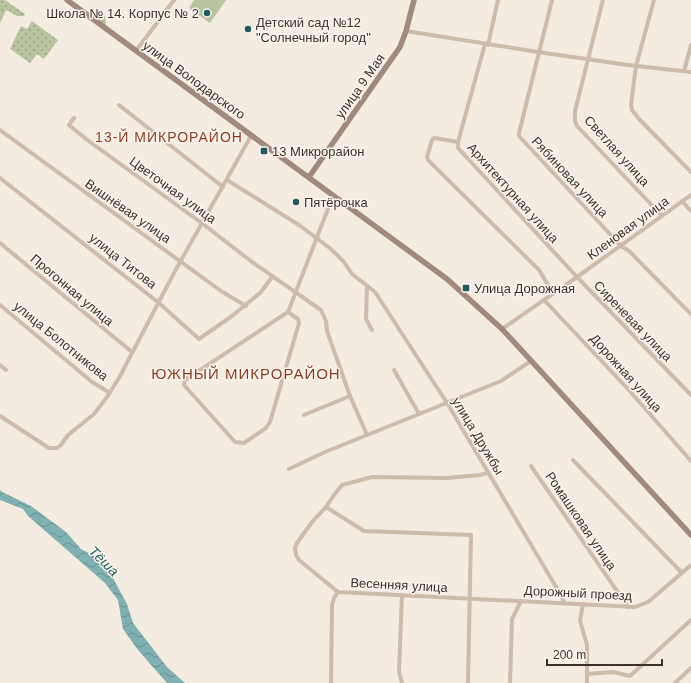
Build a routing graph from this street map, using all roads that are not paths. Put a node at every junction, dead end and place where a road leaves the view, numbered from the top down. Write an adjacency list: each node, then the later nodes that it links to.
1 (67, 0): 11 (main road, улица Володарского)
2 (174, 0): 11 (street)
3 (414, 0): 8 (main road, улица 9 Мая)
4 (498, 0): 9 (street, Архитектурная улица)
5 (552, 0): 12 (street, Рябиновая улица)
6 (603, 0): 13 (street, Светлая улица)
7 (654, 0): 14 (street)
8 (406, 31): 9 (street); 23 (main road, улица 9 Мая)
9 (486, 44): 12 (street); 21 (street, Архитектурная улица)
10 (691, 44): 15 (street)
11 (136, 52): 20 (main road, улица Володарского)
12 (538, 52): 13 (street); 35 (street, Рябиновая улица)
13 (588, 59): 14 (street); 31 (street, Светлая улица)
14 (636, 66): 15 (street); 22 (street)
15 (684, 70): 16 (street)
16 (691, 72)
17 (119, 105): 26 (street)
18 (74, 118): 32 (street, Цветочная улица)
19 (0, 130): 36 (street, Вишнёвая улица)
20 (251, 136): 23 (main road, улица Володарского); 25 (street)
21 (458, 142): 38 (street, Архитектурная улица); 41 (street)
22 (691, 172)
23 (309, 177): 28 (main road, улица Володарского)
24 (0, 178): 43 (street, улица Титова)
25 (227, 180): 26 (street); 33 (street, улица Дружбы)
26 (223, 187): 32 (street)
27 (691, 195): 29 (street, Кленовая улица)
28 (333, 196): 33 (street); 48 (main road, улица Володарского)
29 (682, 201): 30 (street); 31 (street, Кленовая улица)
30 (691, 211)
31 (662, 216): 35 (street, Кленовая улица)
32 (203, 224): 36 (street); 37 (street, Цветочная улица)
33 (316, 238): 39 (street, улица Дружбы); 40 (street)
34 (0, 243): 50 (street, Прогонная улица)
35 (621, 246): 38 (street, Кленовая улица); 47 (street)
36 (181, 261): 43 (street); 45 (street, Вишнёвая улица)
37 (273, 276): 40 (street, Цветочная улица); 45 (street)
38 (577, 277): 41 (street, Кленовая улица); 56 (street, Сиреневая улица)
39 (367, 286): 49 (street); 58 (street, улица Дружбы)
40 (296, 293): 46 (street); 57 (street, Цветочная улица)
41 (553, 293): 42 (street, Кленовая улица)
42 (544, 300): 48 (street, Кленовая улица); 64 (street, Дорожная улица)
43 (160, 303): 45 (street, улица Титова); 50 (street)
44 (0, 305): 55 (street, улица Болотникова)
45 (246, 306)
46 (288, 312): 46 (street)
47 (691, 314)
48 (502, 329): 51 (main road, улица Володарского)
49 (372, 330)
50 (132, 352): 55 (street)
51 (532, 361): 58 (street); 69 (main road, улица Володарского)
52 (0, 365): 53 (street)
53 (6, 370)
54 (394, 370): 59 (street)
55 (110, 392): 61 (street)
56 (691, 395)
57 (350, 396): 60 (street); 62 (street, Цветочная улица)
58 (447, 403): 59 (street); 67 (street, улица Дружбы)
59 (419, 414): 62 (street)
60 (304, 415)
61 (0, 416)
62 (368, 435): 66 (street)
63 (573, 460): 71 (street)
64 (691, 461)
65 (532, 466): 78 (street, Ромашковая улица)
66 (289, 469)
67 (488, 472): 68 (street); 76 (street, улица Дружбы)
68 (326, 507): 72 (street, Весенняя улица); 74 (street)
69 (691, 535)
70 (691, 565): 71 (street, Дорожный проезд)
71 (682, 573): 78 (street, Дорожный проезд)
72 (338, 592): 73 (street, Весенняя улица); 82 (street)
73 (402, 595): 74 (street, Весенняя улица); 83 (street)
74 (470, 599): 75 (street, Дорожный проезд); 84 (street)
75 (520, 601): 76 (street, Дорожный проезд); 85 (street)
76 (564, 603): 77 (street, Дорожный проезд)
77 (582, 604): 78 (street, Дорожный проезд); 81 (street)
78 (628, 606)
79 (691, 620): 81 (street)
80 (691, 668): 87 (street)
81 (587, 674): 86 (street)
82 (331, 683)
83 (402, 683)
84 (468, 683)
85 (510, 683)
86 (587, 683)
87 (675, 683)

